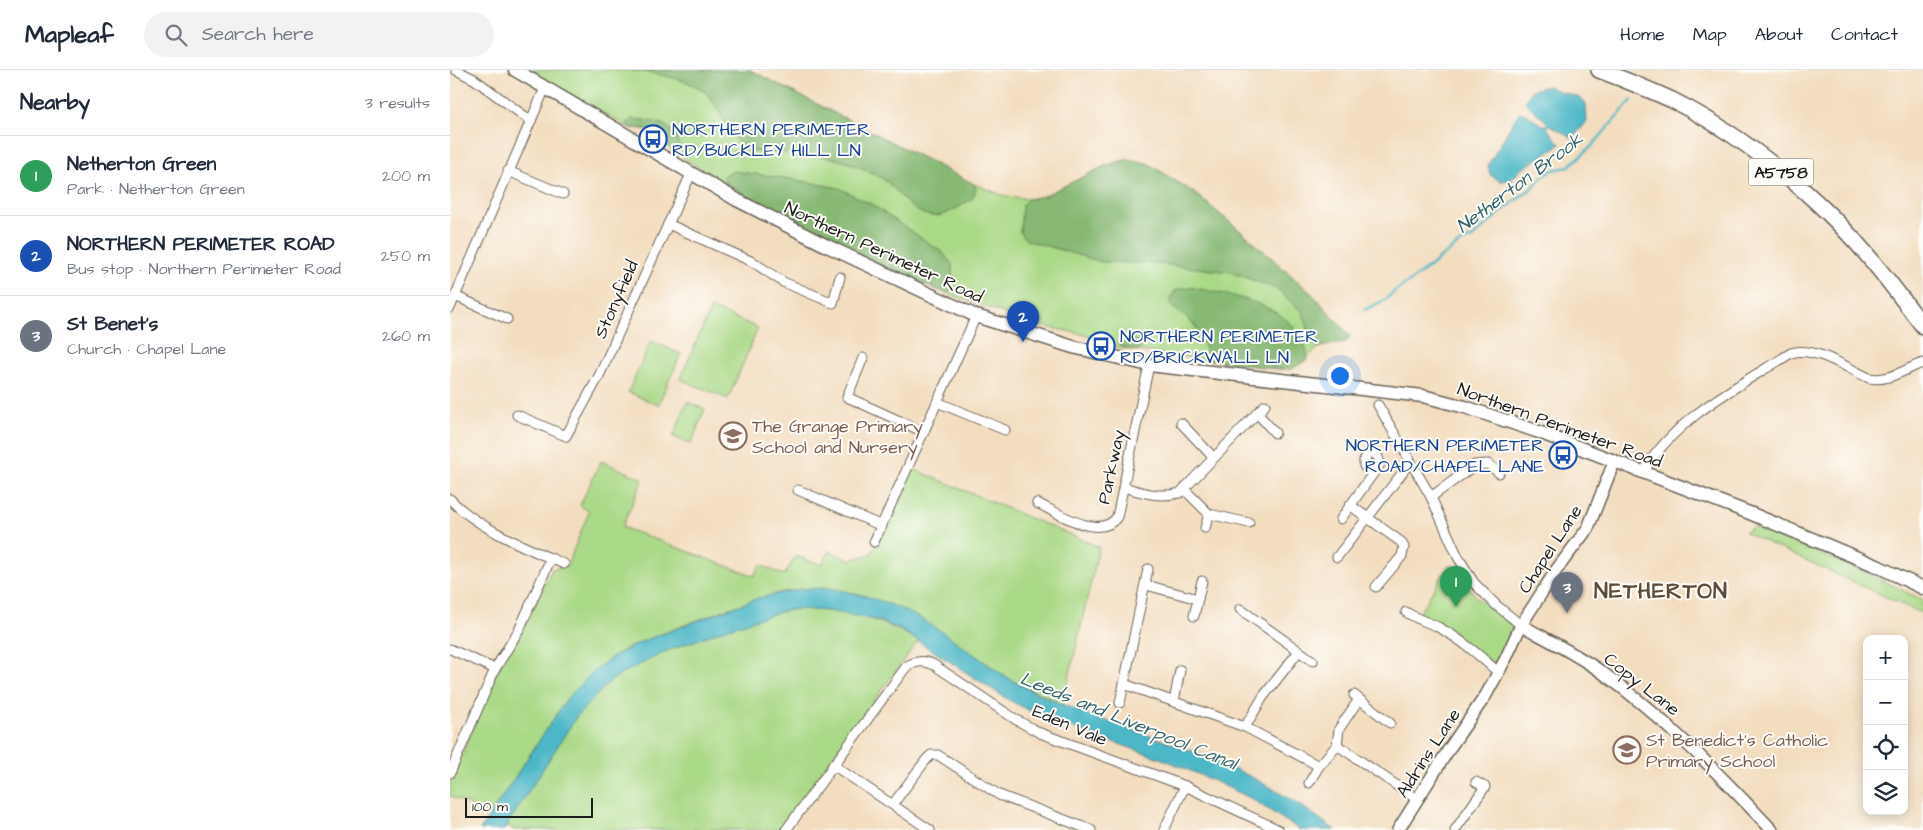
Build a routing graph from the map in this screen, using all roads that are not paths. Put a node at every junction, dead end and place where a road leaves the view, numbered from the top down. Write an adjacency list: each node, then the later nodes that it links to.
1 (456, 70): 5 (street)
2 (515, 70): 4 (main road, Northern Perimeter Road)
3 (1599, 70): 15 (highway, A5758)
4 (545, 88): 5 (street); 7 (main road, Northern Perimeter Road)
5 (530, 121): 6 (street)
6 (508, 171): 8 (street); 11 (street)
7 (691, 174): 9 (street, Stonyfield); 13 (main road, Northern Perimeter Road)
8 (563, 194)
9 (668, 224): 10 (street); 23 (street, Stonyfield)
10 (840, 277)
11 (455, 296): 12 (street); 14 (street)
12 (450, 308)
13 (976, 316): 18 (main road, Northern Perimeter Road); 19 (street)
14 (507, 319)
15 (1923, 326)
16 (863, 358): 26 (street)
17 (1923, 363): 32 (street)
18 (1149, 365): 30 (main road, Northern Perimeter Road); 34 (street, Parkway)
19 (938, 402): 25 (street); 26 (street)
20 (1264, 405): 22 (street)
21 (1378, 405): 29 (street)
22 (1258, 413): 27 (street); 28 (street)
23 (517, 415)
24 (1181, 423): 28 (street)
25 (1004, 430)
26 (924, 432): 45 (street)
27 (1275, 433)
28 (1213, 457): 35 (street)
29 (1409, 460): 37 (street); 43 (street)
30 (1614, 462): 32 (main road, Northern Perimeter Road); 60 (street, Chapel Lane)
31 (1499, 473): 37 (street)
32 (1643, 473): 55 (main road, Northern Perimeter Road)
33 (1372, 474): 40 (street)
34 (1124, 488): 35 (street); 39 (street, Parkway)
35 (1184, 489): 41 (street)
36 (798, 490): 45 (street)
37 (1431, 497): 60 (street)
38 (450, 499): 49 (street)
39 (1037, 503)
40 (1350, 505): 42 (street); 43 (street)
41 (1208, 514): 44 (street); 46 (street)
42 (1341, 518)
43 (1368, 518): 48 (street); 54 (street)
44 (1249, 523)
45 (882, 526): 47 (street)
46 (1205, 528)
47 (874, 542)
48 (1336, 557)
49 (551, 558): 50 (street); 64 (street)
50 (564, 564)
51 (1148, 570): 53 (street)
52 (1202, 581): 56 (street)
53 (1146, 585): 56 (street); 67 (street)
54 (1376, 587)
55 (1923, 588)
56 (1198, 599): 59 (street)
57 (1240, 609): 62 (street)
58 (1406, 612): 66 (street)
59 (1194, 616)
60 (1521, 625): 66 (street, Chapel Lane); 88 (street, Copy Lane)
61 (450, 649): 64 (street)
62 (1299, 651): 63 (street); 71 (street)
63 (1313, 661)
64 (495, 669): 75 (street)
65 (1180, 670): 68 (street)
66 (1499, 673): 79 (street, Aldrins Lane)
67 (1124, 684): 68 (street); 69 (street)
68 (1174, 702): 71 (street)
69 (1120, 703)
70 (1390, 723): 72 (street)
71 (1246, 727): 74 (street)
72 (1338, 745): 74 (street); 79 (street)
73 (833, 764): 78 (street, Eden Vale); 80 (street); 82 (street, Eden Vale)
74 (1319, 766): 77 (street)
75 (450, 773)
76 (1476, 782): 87 (street)
77 (1309, 783)
78 (1185, 786): 85 (street); 86 (street, Eden Vale)
79 (1418, 800): 81 (street, Aldrins Lane)
80 (894, 804): 83 (street); 84 (street)
81 (1402, 829)
82 (786, 830)
83 (930, 830)
84 (1091, 830)
85 (1164, 830)
86 (1279, 830)
87 (1455, 830)
88 (1772, 830)

